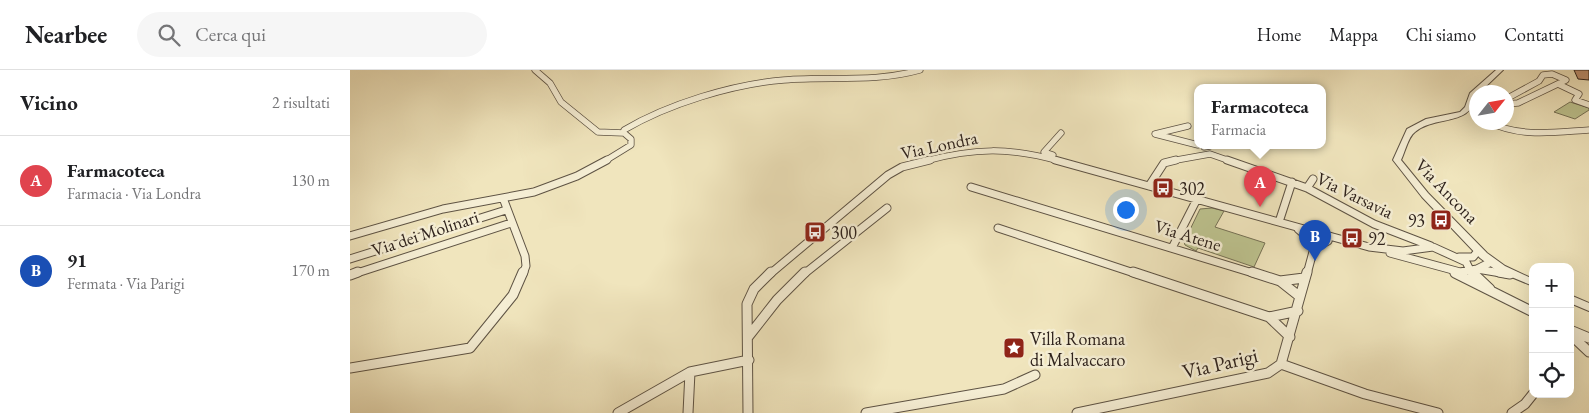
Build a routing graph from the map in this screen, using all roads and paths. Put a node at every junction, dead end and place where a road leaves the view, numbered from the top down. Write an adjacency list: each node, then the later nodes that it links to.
1 (535, 70): 16 (street)
2 (920, 70): 16 (street)
3 (1500, 70): 8 (street, Via Ancona)
4 (1566, 70): 6 (street)
5 (1541, 72): 6 (street); 9 (street)
6 (1560, 75): 7 (street)
7 (1558, 84): 10 (street); 11 (street)
8 (1489, 85)
9 (1514, 95)
10 (1515, 104)
11 (1589, 105)
12 (1469, 108): 44 (street, Via Ancona)
13 (1188, 126): 18 (street)
14 (1508, 130): 15 (street)
15 (1589, 130)
16 (624, 133): 27 (street, Via dei Molinari)
17 (1061, 133): 21 (street)
18 (1194, 144)
19 (1206, 149): 20 (street)
20 (1210, 154): 23 (street, Via Varsavia); 24 (street)
21 (1085, 168): 24 (street, Via Londra); 65 (street, Via Londra)
22 (1313, 178): 26 (street)
23 (1292, 182): 26 (street, Via Varsavia); 31 (street)
24 (1149, 186): 28 (street, Via Londra)
25 (970, 188): 42 (street, Via Atene)
26 (1307, 188): 36 (street, Via Varsavia)
27 (504, 198): 30 (street); 37 (street, Via dei Molinari)
28 (1197, 199): 31 (street, Via Londra); 42 (street)
29 (887, 208): 65 (street)
30 (506, 210): 32 (street); 47 (street, Via dei Molinari)
31 (1279, 222): 33 (street, Via Londra)
32 (511, 223): 52 (street, Via dei Molinari); 74 (street)
33 (1289, 225): 35 (street); 39 (street)
34 (998, 228): 63 (street)
35 (1322, 233): 38 (street); 39 (street)
36 (1402, 234): 41 (street); 43 (street)
37 (350, 236)
38 (1346, 240): 39 (street); 40 (street)
39 (1321, 244): 54 (street, Via Parigi)
40 (1369, 247): 43 (street); 49 (street)
41 (1433, 247): 43 (street); 45 (street)
42 (1172, 248): 55 (street, Via Atene)
43 (1417, 250): 49 (street)
44 (1478, 251): 46 (street); 48 (street, Via Ancona)
45 (1456, 256): 46 (street); 51 (street)
46 (1468, 258): 48 (street)
47 (350, 259)
48 (1491, 262): 51 (street); 53 (street, Via Ancona)
49 (1430, 263): 50 (street)
50 (1444, 268): 51 (street); 57 (street)
51 (1475, 270): 53 (street); 57 (street)
52 (350, 275)
53 (1513, 275): 56 (street, Via Ancona)
54 (1304, 278): 55 (street); 58 (street, Via Parigi)
55 (1280, 280): 58 (street)
56 (1529, 281)
57 (1490, 289): 62 (street)
58 (1299, 296): 61 (street, Via Parigi)
59 (1574, 301): 60 (street)
60 (1589, 307)
61 (1298, 310): 63 (street); 66 (street, Via Parigi)
62 (1529, 310)
63 (1269, 317): 66 (street)
64 (1574, 332): 68 (street)
65 (748, 337): 72 (street, Via Londra)
66 (1290, 337): 73 (street, Via Parigi)
67 (1574, 338): 69 (street)
68 (1589, 338)
69 (1579, 342): 70 (street); 71 (street)
70 (1589, 346)
71 (1589, 352)
72 (749, 360): 75 (street); 80 (street, Via Londra)
73 (1281, 364): 82 (street, Via Parigi); 83 (street)
74 (350, 368)
75 (690, 372): 78 (street); 79 (street)
76 (1035, 375): 81 (street)
77 (1530, 398): 84 (street)
78 (618, 413)
79 (688, 413)
80 (748, 413)
81 (866, 413)
82 (1077, 413)
83 (1438, 413)
84 (1512, 413)

